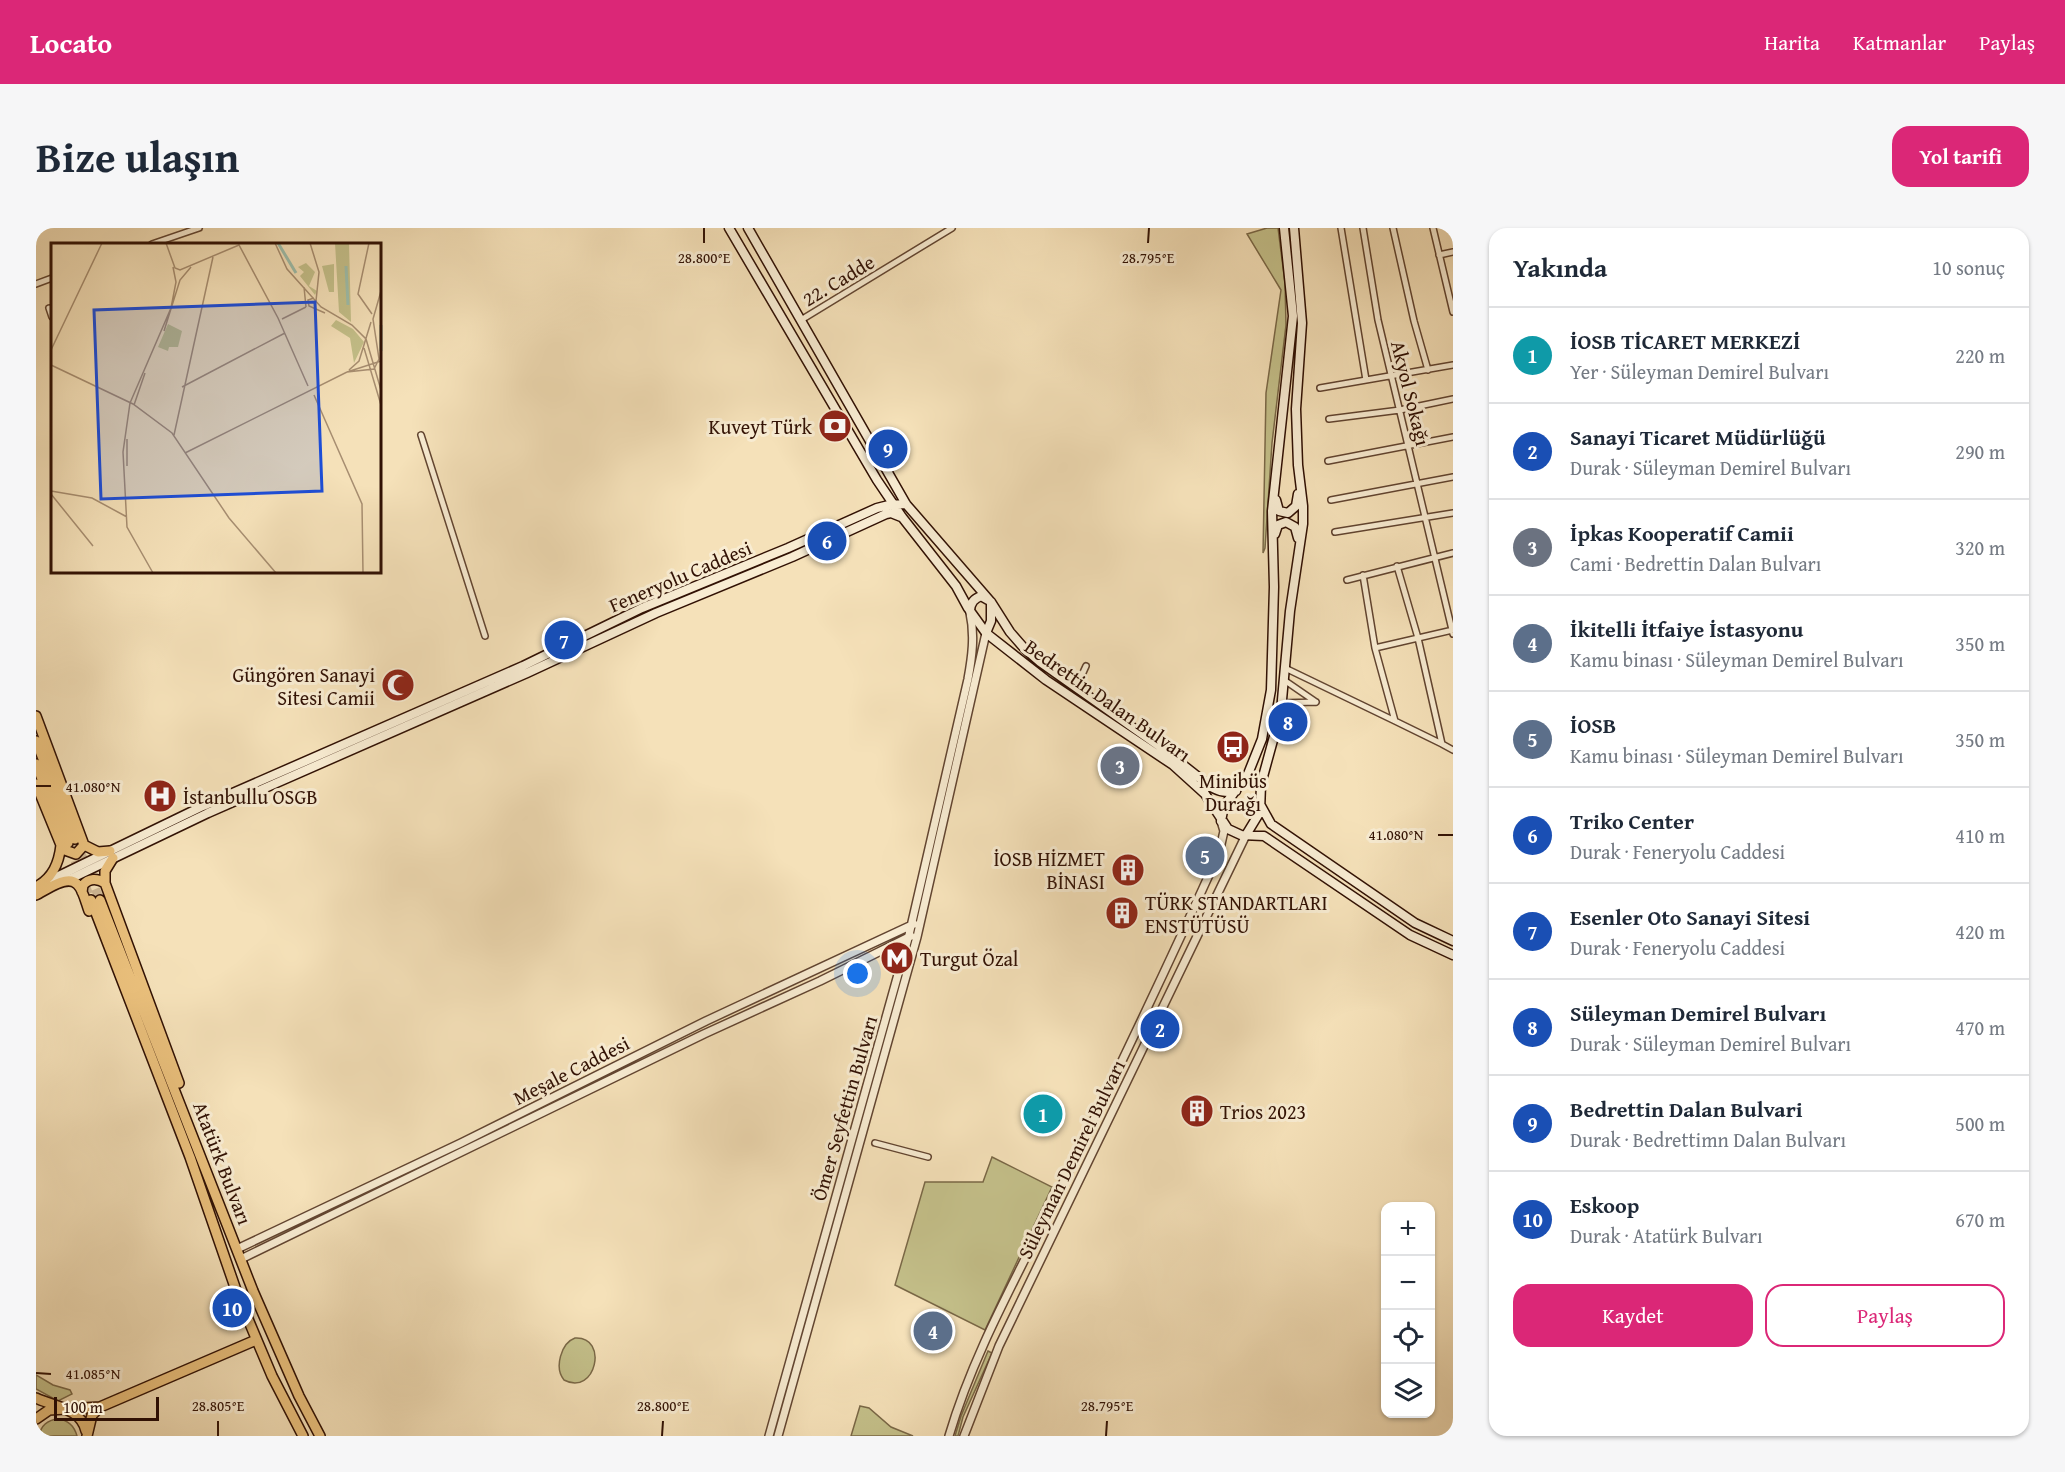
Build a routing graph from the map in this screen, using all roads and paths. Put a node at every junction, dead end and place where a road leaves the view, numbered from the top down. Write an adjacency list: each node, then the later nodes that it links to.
1 (199, 228): 11 (street)
2 (729, 228): 34 (main road, Bedrettin Dalan Bulvarı)
3 (748, 228): 20 (main road, Bedrettin Dalan Bulvarı)
4 (952, 228): 20 (street, 22. Cadde)
5 (1284, 228): 35 (main road, Süleyman Demirel Bulvarı)
6 (1294, 228): 37 (main road, Süleyman Demirel Bulvarı)
7 (1341, 228): 24 (street)
8 (1364, 228): 23 (street, Akyol Sokağı)
9 (1393, 228): 22 (street)
10 (1433, 228): 13 (street)
11 (155, 243)
12 (1453, 252): 13 (street)
13 (1439, 255): 16 (street)
14 (51, 279): 15 (street)
15 (36, 284)
16 (1450, 289): 18 (street)
17 (49, 308): 19 (street)
18 (1453, 312)
19 (51, 314)
20 (801, 320): 40 (main road, Bedrettin Dalan Bulvarı)
21 (1453, 366): 22 (street)
22 (1428, 370): 23 (street)
23 (1392, 376): 24 (street); 27 (street, Akyol Sokağı)
24 (1366, 380): 25 (street)
25 (1320, 388)
26 (1453, 399): 27 (street)
27 (1400, 410): 28 (street); 31 (street, Akyol Sokağı)
28 (1329, 419)
29 (421, 435): 59 (street)
30 (1453, 437): 31 (street)
31 (1409, 445): 32 (street); 36 (street, Akyol Sokağı)
32 (1328, 461)
33 (1453, 477): 36 (street)
34 (877, 480): 39 (main road, Bedrettin Dalan Bulvarı); 41 (main road)
35 (1277, 482): 37 (main road); 46 (main road, Süleyman Demirel Bulvarı)
36 (1418, 482): 38 (street); 44 (street, Akyol Sokağı)
37 (1299, 483): 47 (main road, Süleyman Demirel Bulvarı)
38 (1331, 500)
39 (894, 504): 40 (main road, Feneryolu Caddesi); 41 (main road, Feneryolu Caddesi); 43 (main road, Bedrettin Dalan Bulvarı)
40 (906, 504): 52 (main road, Bedrettin Dalan Bulvarı)
41 (874, 509): 80 (main road, Feneryolu Caddesi)
42 (1453, 513): 44 (street)
43 (902, 517): 54 (main road, Bedrettin Dalan Bulvarı); 80 (main road, Feneryolu Caddesi)
44 (1426, 518): 45 (street); 49 (street, Akyol Sokağı)
45 (1335, 532)
46 (1274, 548): 47 (main road); 74 (main road, Süleyman Demirel Bulvarı)
47 (1299, 550): 63 (main road, Süleyman Demirel Bulvarı)
48 (1453, 553): 49 (street)
49 (1435, 557): 50 (street); 57 (street, Akyol Sokağı)
50 (1397, 566): 51 (street); 60 (street)
51 (1363, 575): 53 (street); 61 (street)
52 (968, 576): 54 (main road); 55 (main road, Bedrettin Dalan Bulvarı)
53 (1347, 580)
54 (958, 591): 56 (main road, Bedrettin Dalan Bulvarı)
55 (991, 602): 56 (main road); 58 (main road); 65 (main road, Bedrettin Dalan Bulvarı)
56 (970, 610): 58 (main road, Bedrettin Dalan Bulvarı); 86 (street, Ömer Seyfettin Bulvarı)
57 (1453, 632): 60 (street)
58 (986, 633): 76 (main road, Bedrettin Dalan Bulvarı); 86 (street, Ömer Seyfettin Bulvarı)
59 (485, 636)
60 (1418, 638): 61 (street); 70 (street)
61 (1375, 648): 68 (street)
62 (1086, 666): 65 (street)
63 (1284, 668): 64 (main road, Süleyman Demirel Bulvarı); 68 (street)
64 (1284, 680): 66 (main road, Süleyman Demirel Bulvarı); 66 (street)
65 (1076, 688): 74 (main road, Bedrettin Dalan Bulvarı)
66 (1282, 703): 75 (main road, Süleyman Demirel Bulvarı)
67 (36, 716): 79 (main road)
68 (1395, 721): 70 (street)
69 (36, 741): 78 (main road)
70 (1442, 744): 71 (street)
71 (1453, 750)
72 (36, 764): 78 (main road)
73 (36, 784): 78 (main road)
74 (1236, 791): 76 (main road, Süleyman Demirel Bulvarı)
75 (1261, 805): 77 (main road, Süleyman Demirel Bulvarı); 88 (main road)
76 (1221, 822): 77 (main road); 107 (street, Süleyman Demirel Bulvarı)
77 (1246, 835): 89 (main road); 108 (street, Süleyman Demirel Bulvarı)
78 (68, 842): 79 (main road); 83 (main road)
79 (84, 845): 80 (main road)
80 (112, 854): 81 (main road, Feneryolu Caddesi); 82 (main road); 83 (main road, Feneryolu Caddesi)
81 (66, 881): 84 (main road); 85 (main road)
82 (105, 883): 84 (main road); 90 (main road)
83 (40, 885)
84 (82, 892): 92 (main road)
85 (36, 895)
86 (916, 924): 87 (street, Ömer Seyfettin Bulvarı); 94 (street, Meşale Caddesi)
87 (913, 936): 96 (street, Meşale Caddesi); 105 (street, Ömer Seyfettin Bulvarı); 106 (street, Ömer Seyfettin Bulvarı)
88 (1453, 941)
89 (1453, 955)
90 (190, 1127): 92 (main road, Atatürk Bulvarı); 94 (main road, Atatürk Bulvarı)
91 (875, 1143): 93 (street)
92 (190, 1157): 95 (main road, Atatürk Bulvarı)
93 (928, 1157)
94 (237, 1249): 96 (main road, Atatürk Bulvarı)
95 (223, 1252): 96 (main road); 97 (main road, Atatürk Bulvarı)
96 (241, 1258): 104 (main road, Atatürk Bulvarı)
97 (256, 1340): 99 (main road); 103 (main road, Atatürk Bulvarı)
98 (36, 1398): 100 (main road)
99 (100, 1407): 100 (main road); 102 (main road)
100 (61, 1408): 101 (main road); 102 (main road)
101 (36, 1419)
102 (87, 1436)
103 (303, 1436)
104 (320, 1436)
105 (769, 1436)
106 (778, 1436)
107 (949, 1436)
108 (964, 1436)

